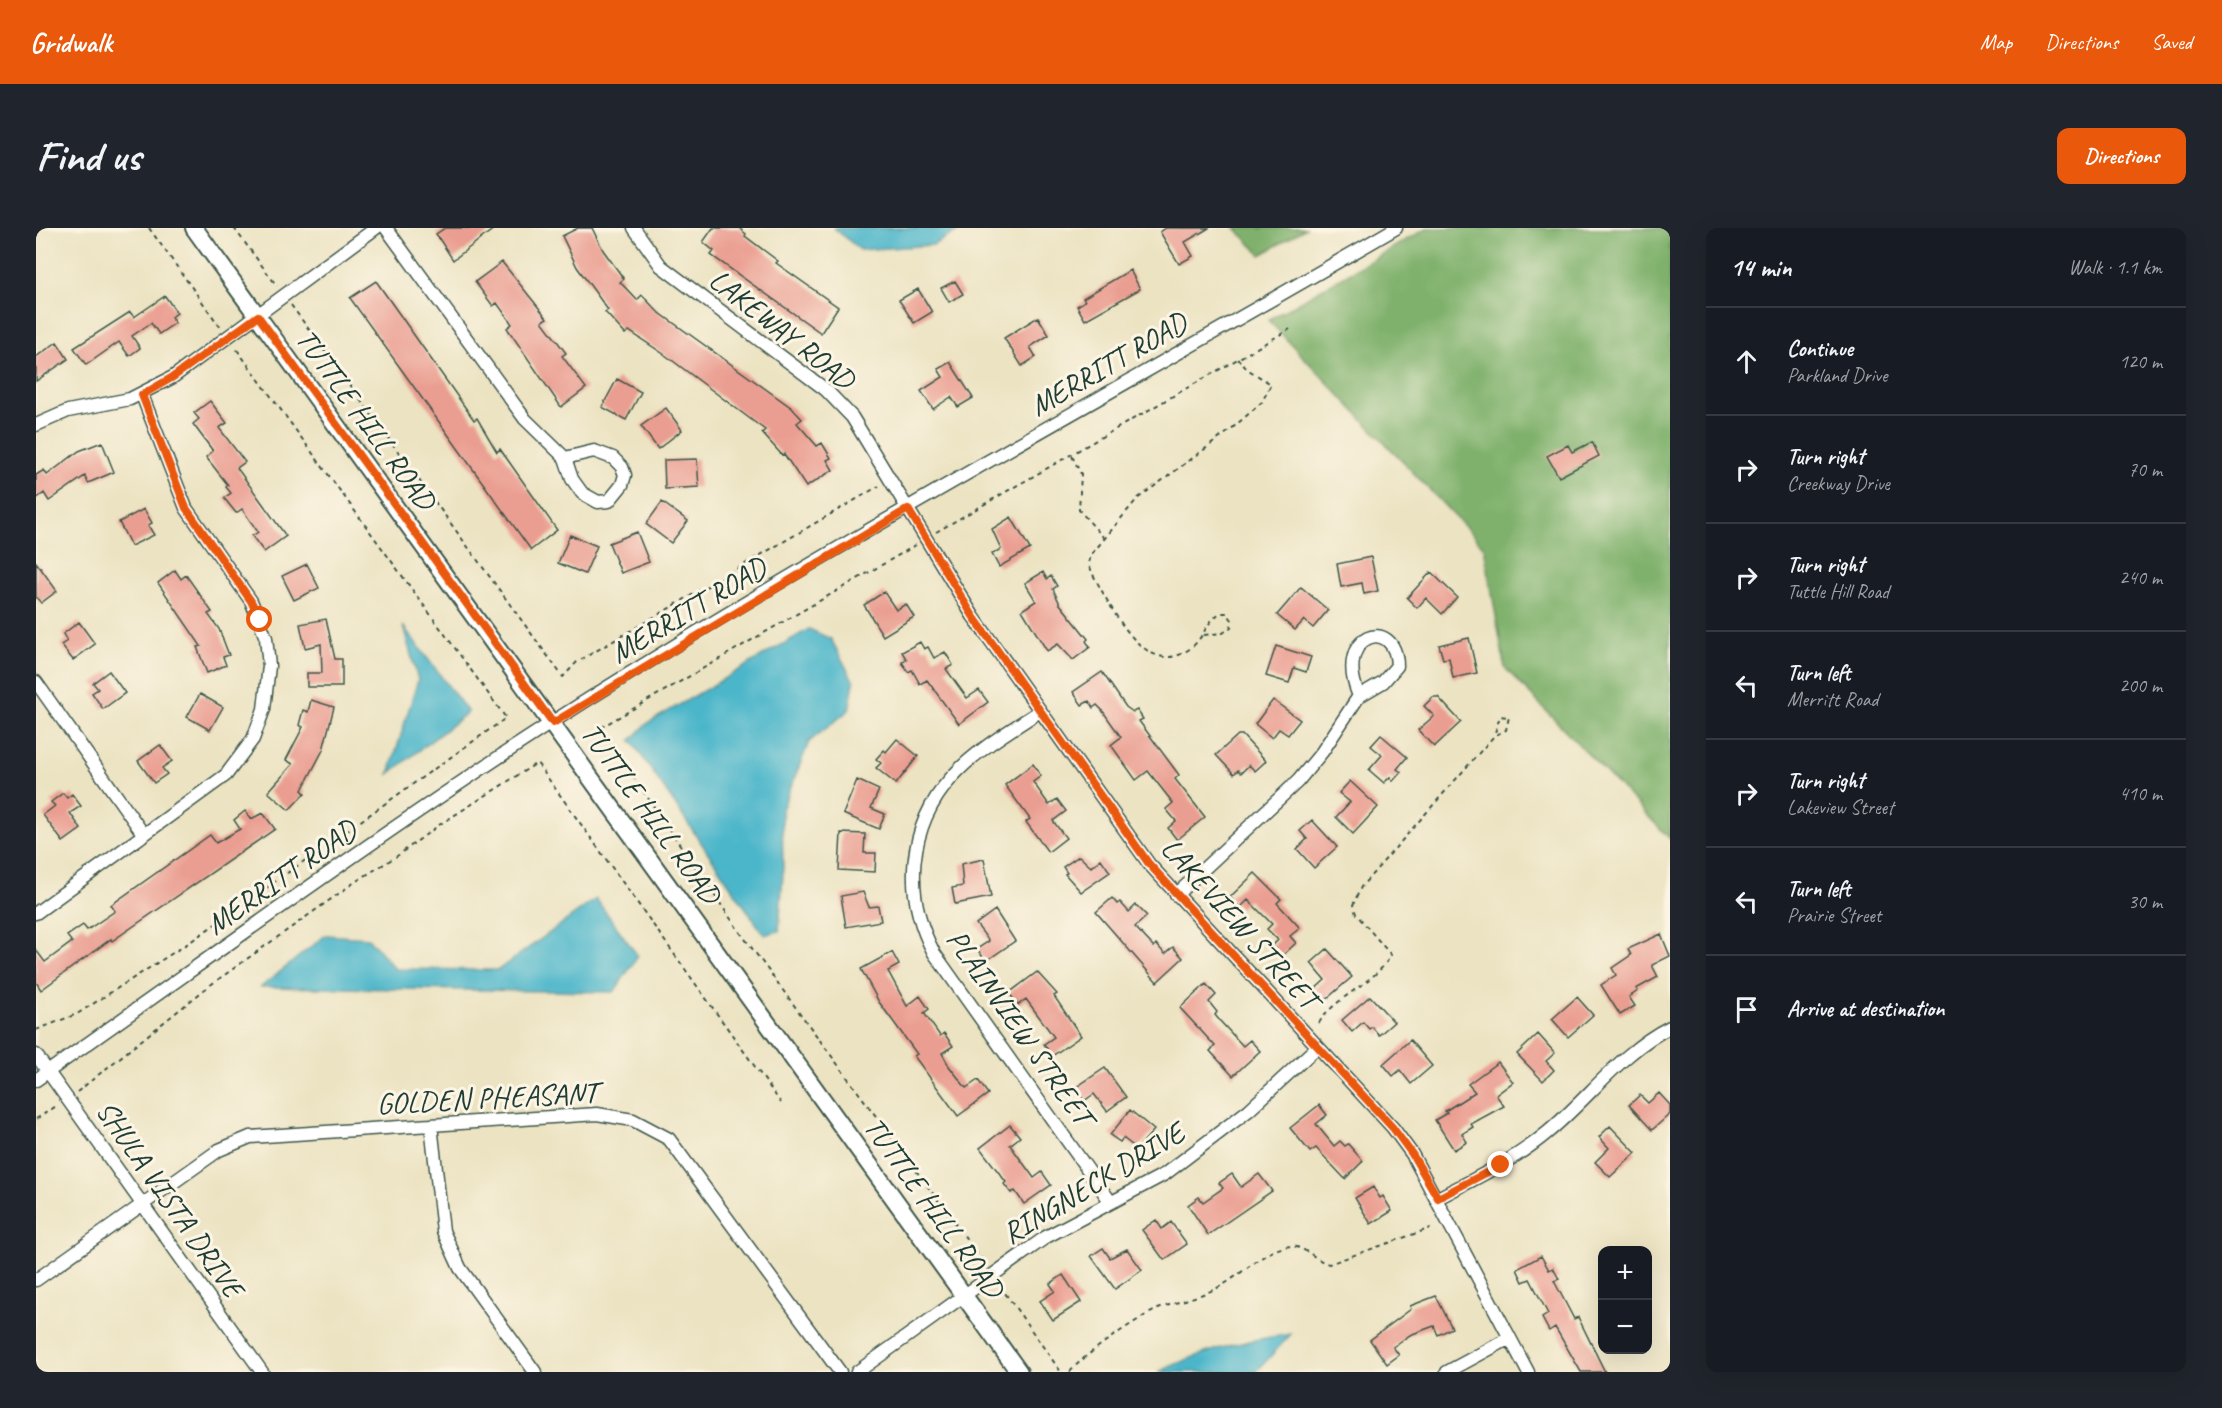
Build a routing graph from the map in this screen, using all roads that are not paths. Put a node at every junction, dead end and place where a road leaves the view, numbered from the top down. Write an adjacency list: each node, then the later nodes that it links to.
1 (194, 228): 6 (main road, TUTTLE HILL ROAD)
2 (376, 228): 6 (street)
3 (386, 228): 9 (street)
4 (634, 228): 10 (street, LAKEWAY ROAD)
5 (1396, 228): 10 (street, MERRITT ROAD)
6 (258, 316): 7 (street); 14 (main road, TUTTLE HILL ROAD)
7 (142, 395): 8 (street); 15 (street)
8 (36, 425)
9 (565, 458): 9 (street)
10 (908, 509): 13 (street, LAKEVIEW STREET); 14 (street, MERRITT ROAD)
11 (36, 682): 15 (street)
12 (1359, 696): 12 (street); 16 (street)
13 (1040, 711): 16 (street, LAKEVIEW STREET); 25 (street, PLAINVIEW STREET)
14 (553, 723): 21 (street, MERRITT ROAD); 28 (main road, TUTTLE HILL ROAD)
15 (144, 835): 17 (street)
16 (1176, 895): 19 (street, LAKEVIEW STREET)
17 (36, 913)
18 (1670, 1027): 24 (street)
19 (1317, 1047): 24 (street, LAKEVIEW STREET); 25 (street, RINGNECK DRIVE)
20 (36, 1055): 21 (street, SHULA VISTA DRIVE)
21 (48, 1072): 22 (street, MERRITT ROAD); 26 (street, SHULA VISTA DRIVE)
22 (36, 1080)
23 (431, 1125): 26 (street, GOLDEN PHEASANT); 31 (street); 32 (street, GOLDEN PHEASANT)
24 (1438, 1198): 29 (street, LAKEVIEW STREET)
25 (1110, 1201): 28 (street, RINGNECK DRIVE)
26 (142, 1204): 27 (street); 30 (street, SHULA VISTA DRIVE)
27 (36, 1280)
28 (964, 1294): 33 (street, RINGNECK DRIVE); 34 (main road, TUTTLE HILL ROAD)
29 (1510, 1338): 35 (street); 36 (street, LAKEVIEW STREET)
30 (262, 1372)
31 (535, 1372)
32 (840, 1372)
33 (857, 1372)
34 (1019, 1372)
35 (1448, 1372)
36 (1528, 1372)

